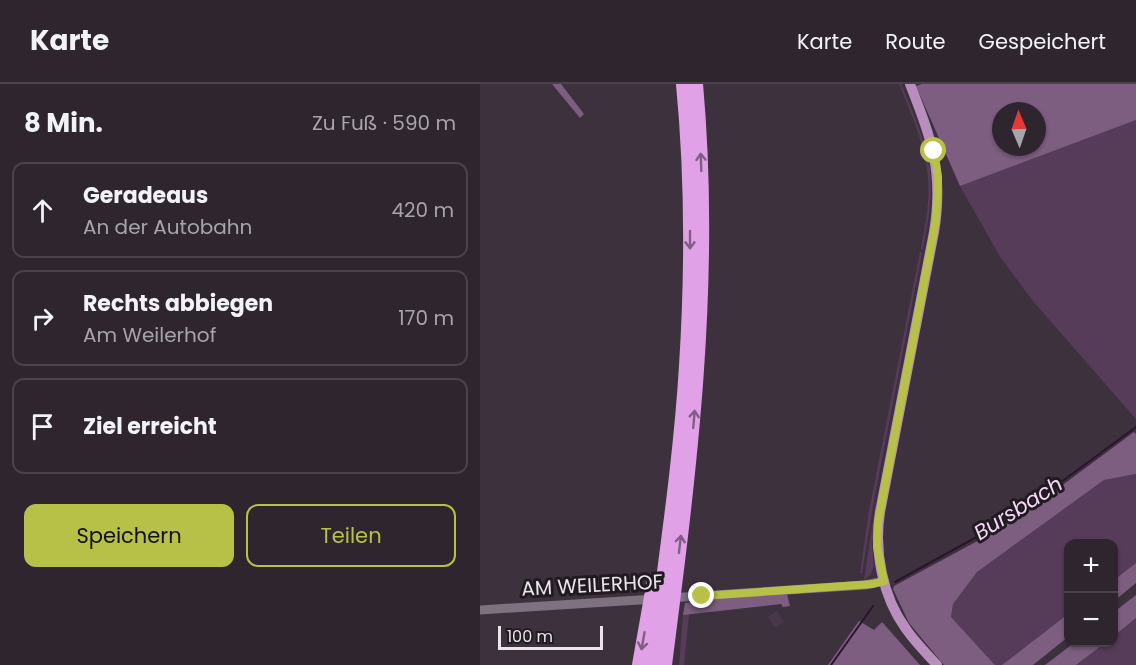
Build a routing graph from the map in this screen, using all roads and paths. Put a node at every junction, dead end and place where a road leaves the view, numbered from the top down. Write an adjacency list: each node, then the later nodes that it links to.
1 (683, 84): 4 (highway, one-way to 4)
2 (696, 84): 9 (highway, one-way to 2)
3 (910, 84): 5 (main road)
4 (675, 482): 7 (highway, one-way to 7); 8 (highway)
5 (884, 581): 6 (street, AM WEILERHOF); 10 (main road)
6 (480, 610)
7 (639, 665)
8 (652, 665)
9 (665, 665)
10 (937, 665)

